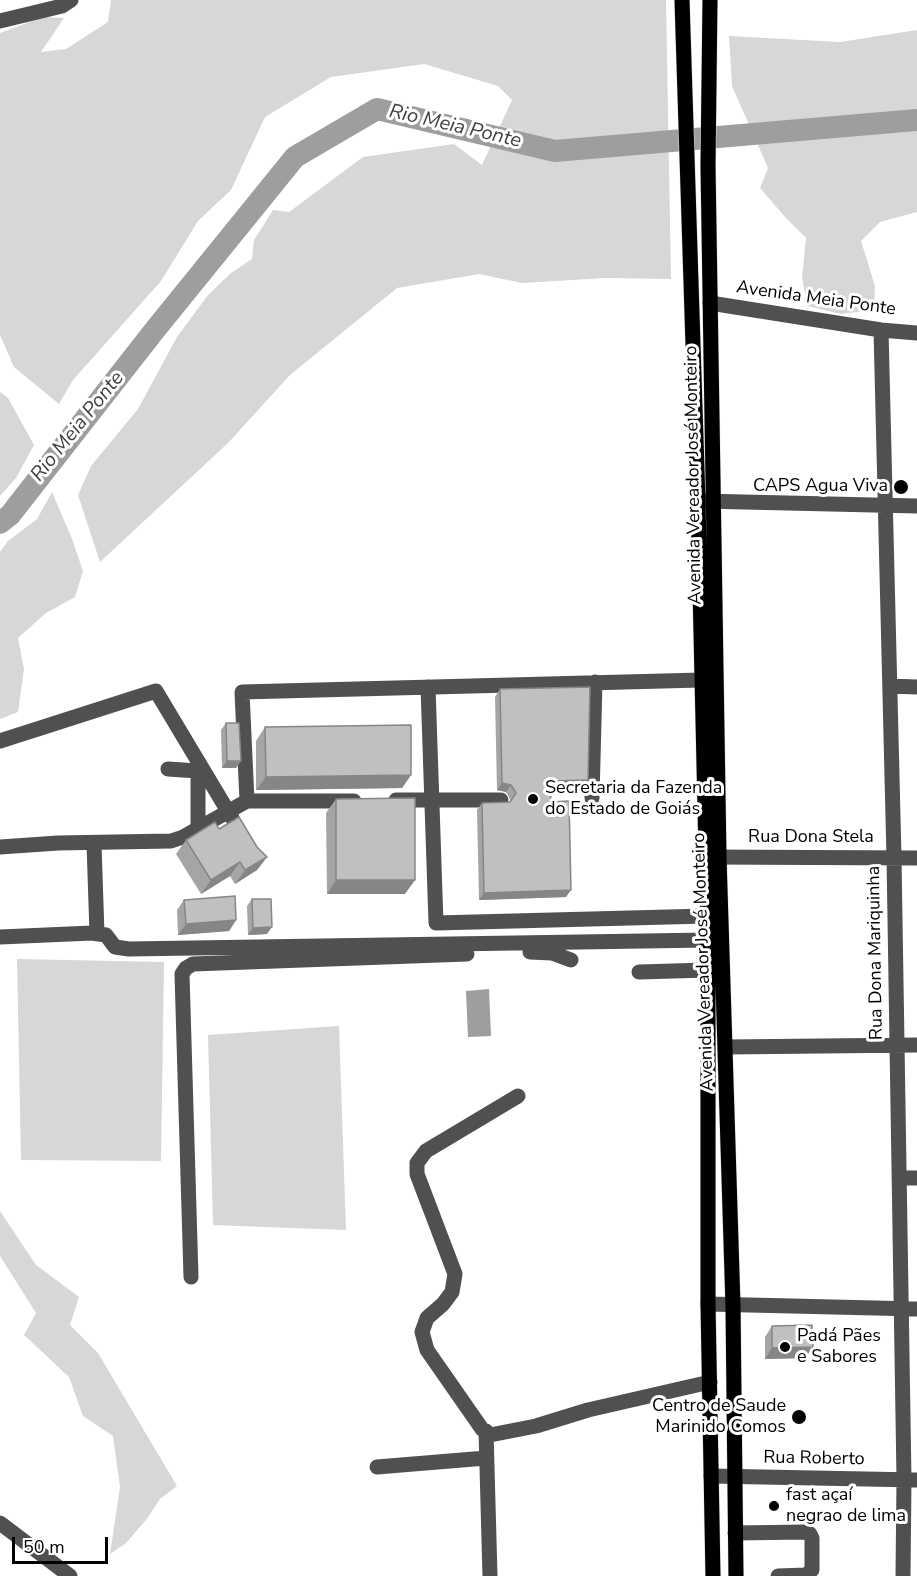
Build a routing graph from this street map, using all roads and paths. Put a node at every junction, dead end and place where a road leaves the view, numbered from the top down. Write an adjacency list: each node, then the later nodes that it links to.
1 (71, 0): 4 (street)
2 (682, 0): 8 (main road, Avenida Vereador José Monteiro)
3 (710, 0): 5 (main road, Avenida Vereador José Monteiro)
4 (0, 21)
5 (710, 303): 6 (street, Avenida Meia Ponte); 9 (main road, Avenida Vereador José Monteiro)
6 (881, 330): 7 (street, Avenida Meia Ponte); 10 (street, Rua Dona Mariquinha)
7 (917, 333)
8 (698, 501): 9 (street); 12 (main road, Avenida Vereador José Monteiro)
9 (714, 501): 10 (street); 29 (main road, Avenida Vereador José Monteiro)
10 (886, 505): 11 (street); 14 (street, Rua Dona Mariquinha)
11 (917, 506)
12 (701, 680): 13 (street); 29 (main road, Avenida Vereador José Monteiro)
13 (595, 682): 15 (street); 20 (street)
14 (890, 686): 16 (street); 30 (street, Rua Dona Mariquinha)
15 (428, 687): 21 (street); 23 (street)
16 (917, 687)
17 (0, 741): 18 (street)
18 (198, 766): 19 (street); 24 (street); 25 (street)
19 (168, 769)
20 (592, 798)
21 (432, 800): 22 (street); 23 (street); 33 (street)
22 (501, 800)
23 (247, 801): 24 (street)
24 (228, 812): 25 (street); 26 (street)
25 (198, 828): 27 (street)
26 (239, 830)
27 (94, 844): 28 (street); 34 (street)
28 (0, 847)
29 (712, 857): 30 (street, Rua Dona Stela); 32 (main road, Avenida Vereador José Monteiro); 43 (main road, Avenida Vereador José Monteiro)
30 (894, 857): 31 (street, Rua Dona Stela); 41 (street, Rua Dona Mariquinha)
31 (917, 858)
32 (707, 916): 33 (street); 36 (main road, Avenida Vereador José Monteiro)
33 (598, 919): 37 (street)
34 (97, 934): 35 (street); 37 (street)
35 (0, 937)
36 (708, 940): 37 (street); 39 (main road, Avenida Vereador José Monteiro)
37 (600, 942)
38 (571, 960): 47 (street)
39 (708, 970): 40 (street); 48 (main road, Avenida Vereador José Monteiro)
40 (639, 972)
41 (897, 1044): 42 (street); 43 (street); 45 (street, Rua Dona Mariquinha)
42 (917, 1045)
43 (726, 1047): 49 (main road, Avenida Vereador José Monteiro)
44 (518, 1096): 53 (street)
45 (899, 1178): 46 (street); 50 (street, Rua Dona Mariquinha)
46 (917, 1178)
47 (191, 1277)
48 (708, 1304): 49 (street); 52 (main road, Avenida Vereador José Monteiro)
49 (733, 1305): 50 (street); 57 (main road, Avenida Vereador José Monteiro)
50 (901, 1309): 51 (street); 58 (street, Rua Dona Mariquinha)
51 (917, 1309)
52 (710, 1382): 53 (street); 56 (main road, Avenida Vereador José Monteiro)
53 (486, 1431): 54 (street)
54 (486, 1458): 55 (street); 62 (street)
55 (377, 1467)
56 (711, 1476): 57 (street, Rua Roberto); 63 (main road, Avenida Vereador José Monteiro)
57 (734, 1478): 58 (street, Rua Roberto); 60 (main road, Avenida Vereador José Monteiro)
58 (910, 1479): 66 (street, Rua Dona Mariquinha)
59 (0, 1523): 61 (street)
60 (735, 1533): 64 (main road, Avenida Vereador José Monteiro); 65 (street)
61 (70, 1576)
62 (490, 1576)
63 (713, 1576)
64 (736, 1576)
65 (778, 1576)
66 (903, 1576)

